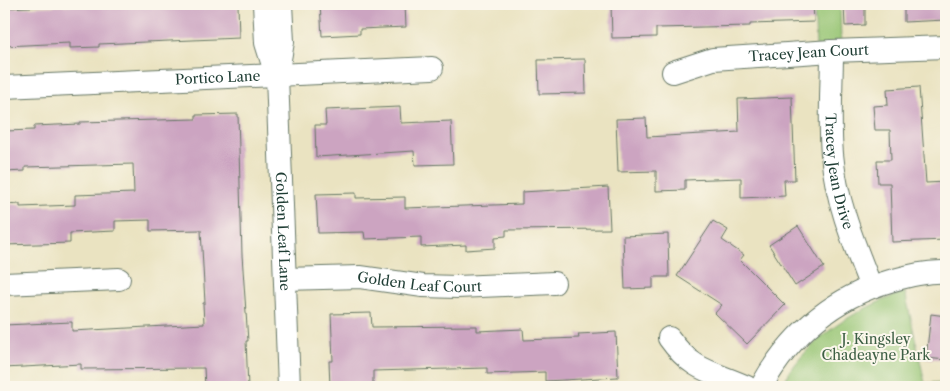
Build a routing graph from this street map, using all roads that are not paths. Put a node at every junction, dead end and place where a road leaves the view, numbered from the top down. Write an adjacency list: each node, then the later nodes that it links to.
1 (264, 4): 7 (street, Golden Leaf Lane)
2 (281, 4): 7 (street, Golden Leaf Lane)
3 (946, 47): 4 (street, Tracey Jean Court)
4 (832, 51): 6 (street, Tracey Jean Court); 14 (street, Tracey Jean Drive)
5 (432, 68): 7 (street, Portico Lane)
6 (673, 72)
7 (277, 76): 8 (street, Portico Lane); 11 (street, Golden Leaf Lane)
8 (4, 86)
9 (946, 272): 14 (street)
10 (119, 279): 13 (street)
11 (285, 279): 12 (street, Golden Leaf Court); 16 (street, Golden Leaf Lane)
12 (554, 283)
13 (4, 284)
14 (870, 287): 18 (street)
15 (669, 338): 17 (street)
16 (288, 387)
17 (747, 387)
18 (761, 387)

